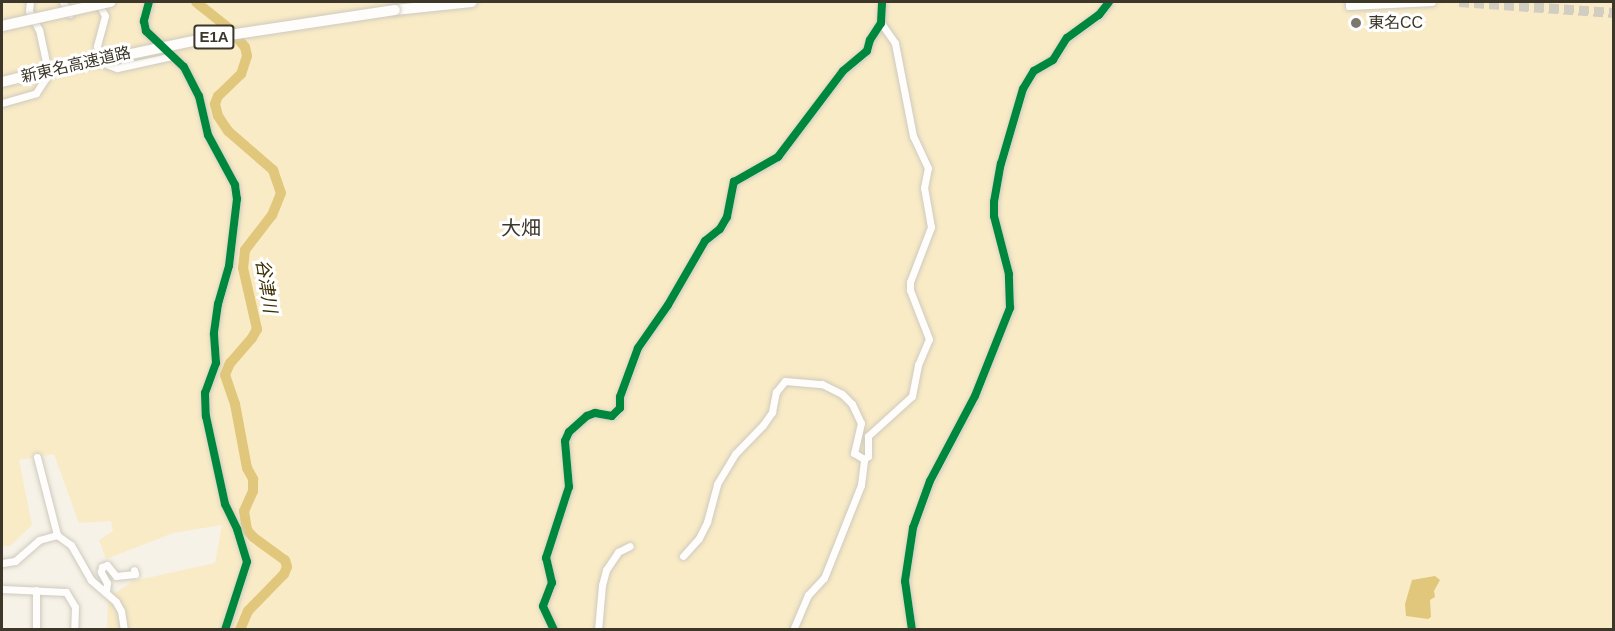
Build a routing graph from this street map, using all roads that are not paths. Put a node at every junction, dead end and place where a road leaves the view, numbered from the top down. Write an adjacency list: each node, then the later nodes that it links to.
1 (30, 2): 15 (street)
2 (63, 2): 13 (street)
3 (110, 2): 12 (highway, bridge)
4 (149, 2): 13 (street)
5 (472, 2): 14 (highway, 新東名高速道路 / E1A, bridge)
6 (882, 2): 11 (street)
7 (1109, 2): 33 (street)
8 (1349, 2): 10 (street)
9 (1432, 2): 10 (street)
10 (1370, 3)
11 (881, 23): 17 (street); 30 (street)
12 (2, 26)
13 (172, 56): 29 (street)
14 (2, 82)
15 (2, 103)
16 (37, 457): 18 (street)
17 (864, 459): 20 (street); 32 (street)
18 (57, 535): 21 (street); 25 (street)
19 (630, 546): 31 (street)
20 (683, 556)
21 (2, 563)
22 (134, 570): 25 (street)
23 (2, 589): 24 (street)
24 (36, 590): 26 (street); 27 (street)
25 (106, 591): 28 (street)
26 (36, 630)
27 (74, 630)
28 (124, 630)
29 (225, 630)
30 (554, 630)
31 (598, 630)
32 (793, 630)
33 (912, 630)

